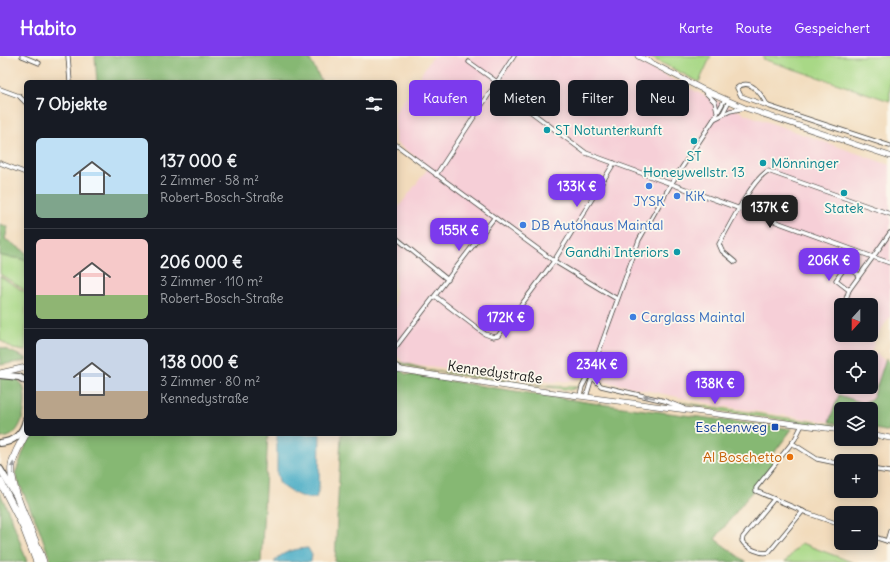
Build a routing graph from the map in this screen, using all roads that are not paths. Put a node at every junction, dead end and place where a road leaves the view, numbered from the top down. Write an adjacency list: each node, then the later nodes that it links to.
1 (22, 56): 6 (street)
2 (68, 56): 7 (street)
3 (514, 56): 9 (street)
4 (638, 56): 10 (main road)
5 (469, 62): 8 (street)
6 (39, 63)
7 (70, 80)
8 (492, 80)
9 (498, 80)
10 (700, 88): 13 (main road); 17 (street)
11 (0, 89): 14 (street)
12 (490, 92): 27 (street)
13 (727, 100): 16 (main road); 17 (street); 18 (street)
14 (24, 101)
15 (768, 106): 15 (street); 22 (street)
16 (745, 108): 18 (street); 23 (main road)
17 (717, 111): 20 (street)
18 (722, 114): 20 (street)
19 (539, 116): 25 (street)
20 (714, 119): 28 (street)
21 (397, 146): 27 (street)
22 (890, 146)
23 (890, 156)
24 (0, 163): 26 (street)
25 (614, 163): 28 (street); 35 (street)
26 (24, 172)
27 (436, 175): 31 (street)
28 (671, 184): 29 (street); 43 (street)
29 (739, 209): 30 (street); 34 (street); 36 (street)
30 (890, 214)
31 (494, 218): 35 (street); 39 (street)
32 (890, 233): 34 (street)
33 (397, 239): 39 (street)
34 (873, 256): 37 (street); 38 (street)
35 (554, 261): 41 (street); 43 (street)
36 (735, 262)
37 (890, 263)
38 (859, 275): 40 (street); 40 (street)
39 (448, 280): 41 (street)
40 (849, 290): 42 (street)
41 (435, 296): 44 (street)
42 (846, 298)
43 (618, 299): 45 (street)
44 (397, 345)
45 (595, 362): 50 (street); 53 (street)
46 (397, 366): 49 (street)
47 (24, 368): 51 (main road)
48 (397, 369): 49 (main road, Kennedystraße)
49 (402, 370): 53 (main road, Kennedystraße)
50 (594, 371): 54 (street); 55 (street, Kennedystraße, one-way to 50)
51 (0, 374): 52 (highway)
52 (24, 379)
53 (580, 396): 54 (main road, Kennedystraße)
54 (586, 397): 55 (main road, Kennedystraße)
55 (686, 409): 57 (main road, Kennedystraße)
56 (24, 424): 62 (highway)
57 (802, 425): 58 (main road, Kennedystraße); 63 (street)
58 (834, 429)
59 (878, 435): 61 (main road)
60 (25, 436): 70 (highway, one-way to 60)
61 (890, 438)
62 (0, 443)
63 (792, 443): 64 (street); 69 (street)
64 (834, 463)
65 (0, 469): 70 (highway)
66 (878, 470): 67 (street)
67 (890, 472)
68 (0, 481): 76 (highway)
69 (774, 499): 71 (street); 71 (street)
70 (20, 504): 77 (highway)
71 (803, 511): 72 (street)
72 (834, 522)
73 (890, 531): 75 (street)
74 (878, 538): 75 (street)
75 (889, 542)
76 (37, 562)
77 (43, 562)

